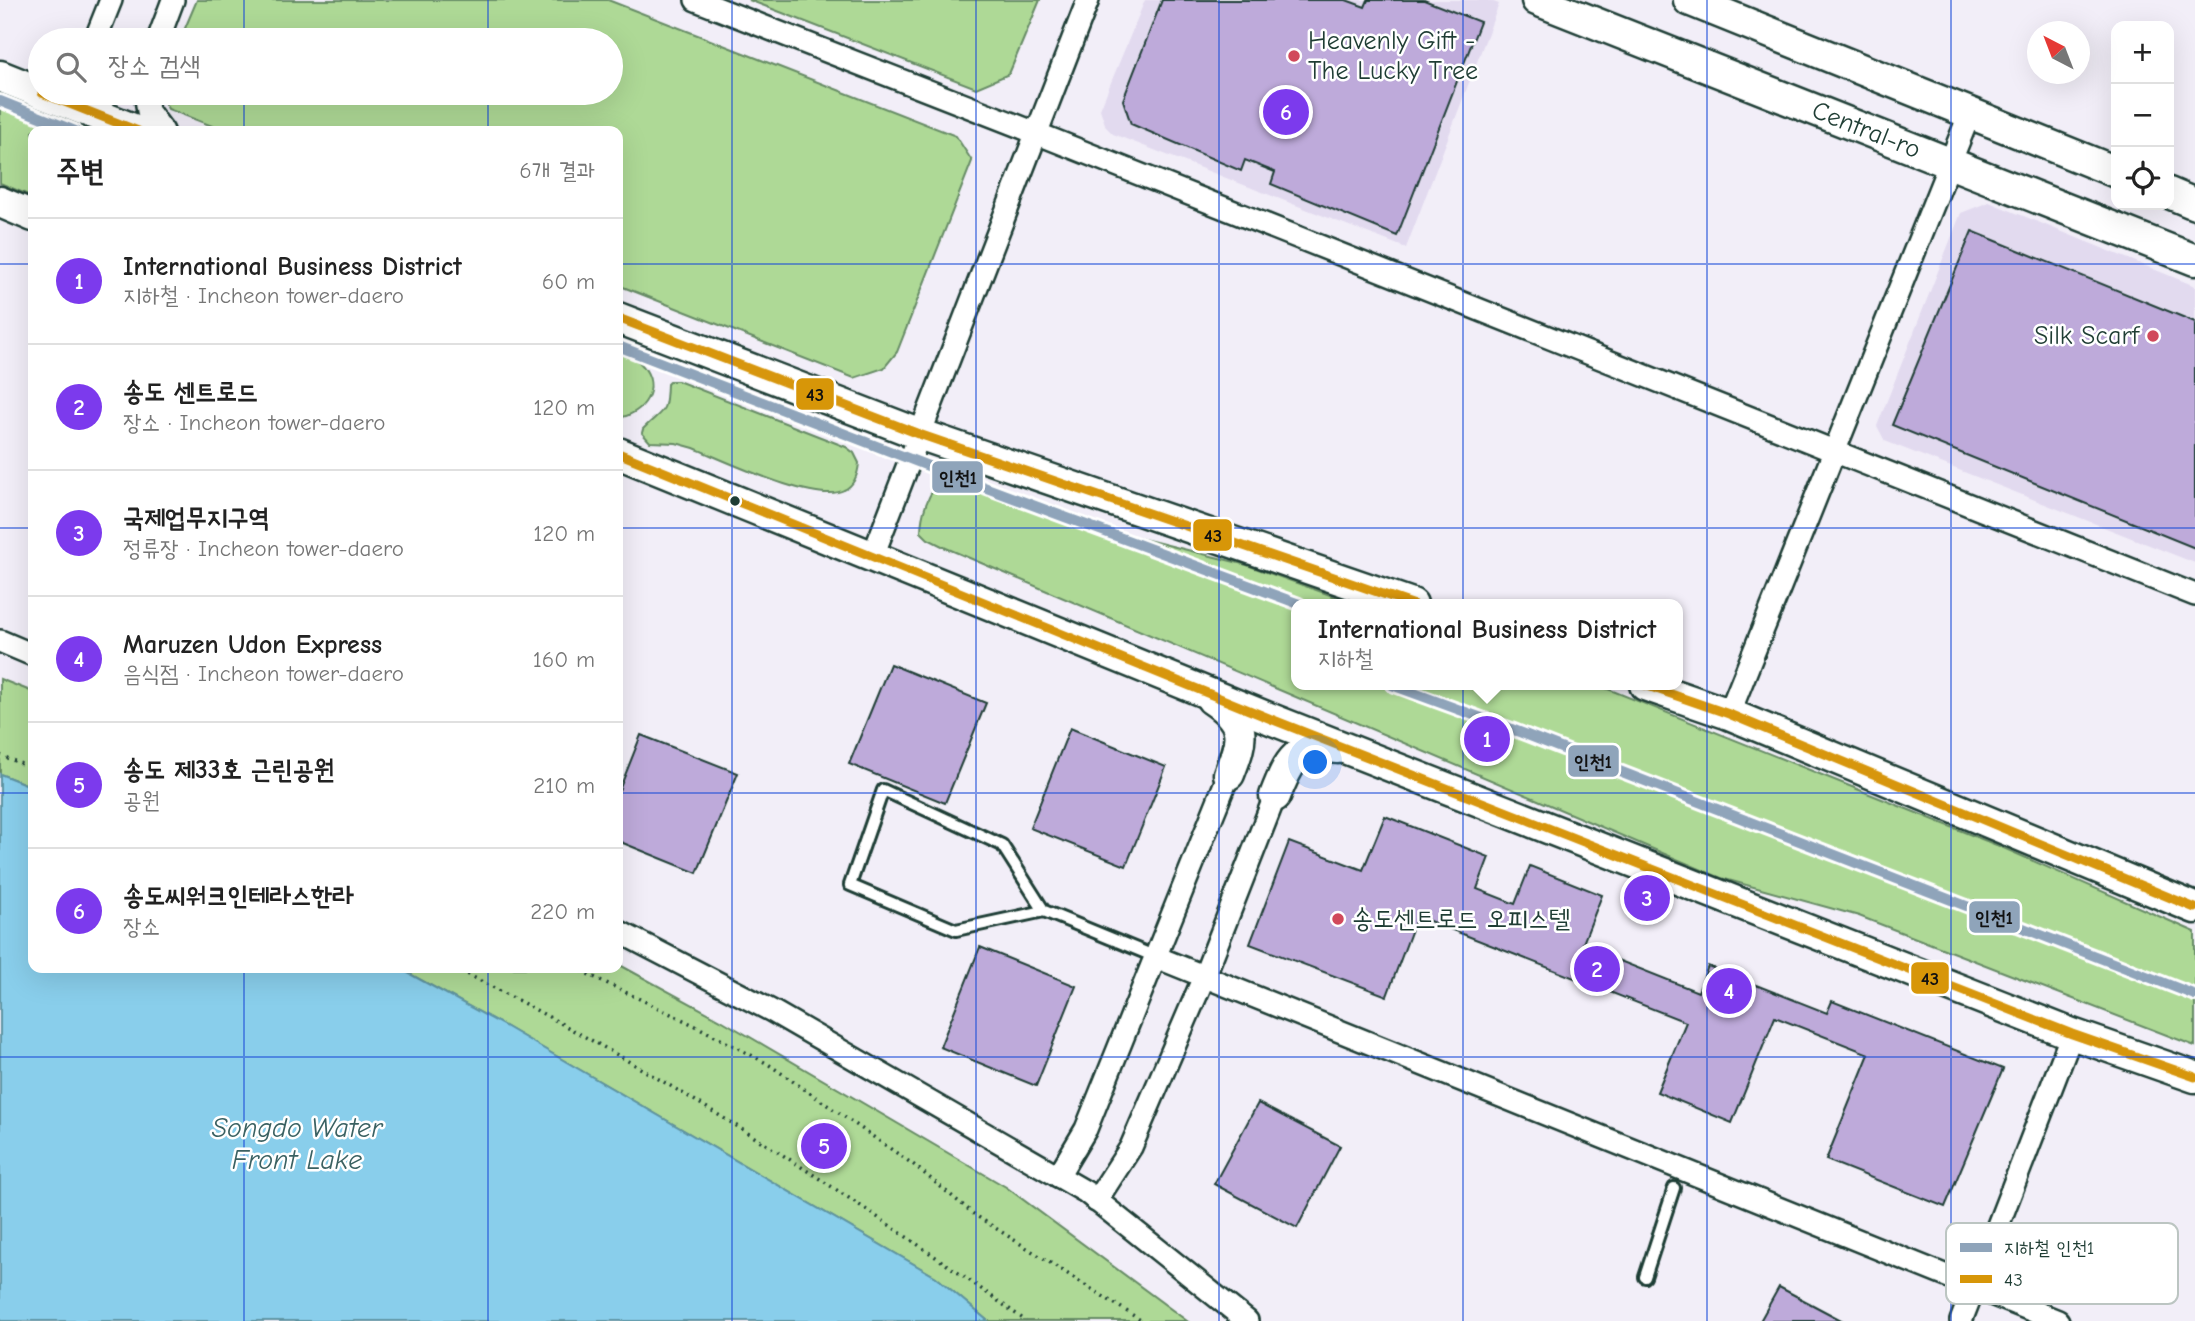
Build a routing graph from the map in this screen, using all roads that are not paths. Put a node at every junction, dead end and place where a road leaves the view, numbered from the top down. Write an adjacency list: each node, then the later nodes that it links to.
1 (111, 0): 7 (street)
2 (173, 0): 8 (street)
3 (696, 0): 14 (street)
4 (1088, 0): 14 (street)
5 (1537, 0): 15 (main road, Central-ro)
6 (1689, 0): 11 (main road, Central-ro)
7 (100, 28)
8 (162, 28)
9 (74, 105): 12 (main road)
10 (147, 105): 13 (street)
11 (1970, 113): 15 (street); 16 (main road, Central-ro)
12 (126, 126)
13 (159, 126)
14 (1036, 132): 23 (street); 24 (street)
15 (1951, 163): 21 (main road, Central-ro); 24 (street)
16 (2111, 170)
17 (2174, 195): 19 (main road)
18 (0, 202): 20 (main road)
19 (2195, 204)
20 (28, 214)
21 (2195, 260)
22 (623, 320): 23 (main road)
23 (919, 434): 26 (street); 28 (main road)
24 (1836, 452): 27 (street); 33 (street)
25 (623, 455): 26 (main road)
26 (872, 558): 31 (main road)
27 (2195, 595)
28 (1398, 599)
29 (0, 642): 30 (street)
30 (28, 653)
31 (1197, 689): 34 (main road); 35 (main road)
32 (1659, 690): 33 (main road)
33 (1729, 714): 37 (main road)
34 (1350, 750): 36 (main road); 42 (main road)
35 (1229, 774): 40 (street)
36 (1275, 796): 41 (street)
37 (2195, 908)
38 (1044, 911): 38 (lane); 40 (lane)
39 (623, 934): 44 (street)
40 (1156, 957): 41 (street); 44 (street)
41 (1204, 976): 46 (street); 48 (street)
42 (2072, 1034): 43 (main road); 47 (street)
43 (2195, 1077)
44 (1058, 1176): 46 (street)
45 (1674, 1188): 49 (lane)
46 (1096, 1200): 52 (street)
47 (1999, 1223)
48 (1946, 1276)
49 (1645, 1277)
50 (1968, 1304): 53 (street)
51 (2016, 1304): 54 (street)
52 (1247, 1321)
53 (1961, 1321)
54 (2058, 1321)

